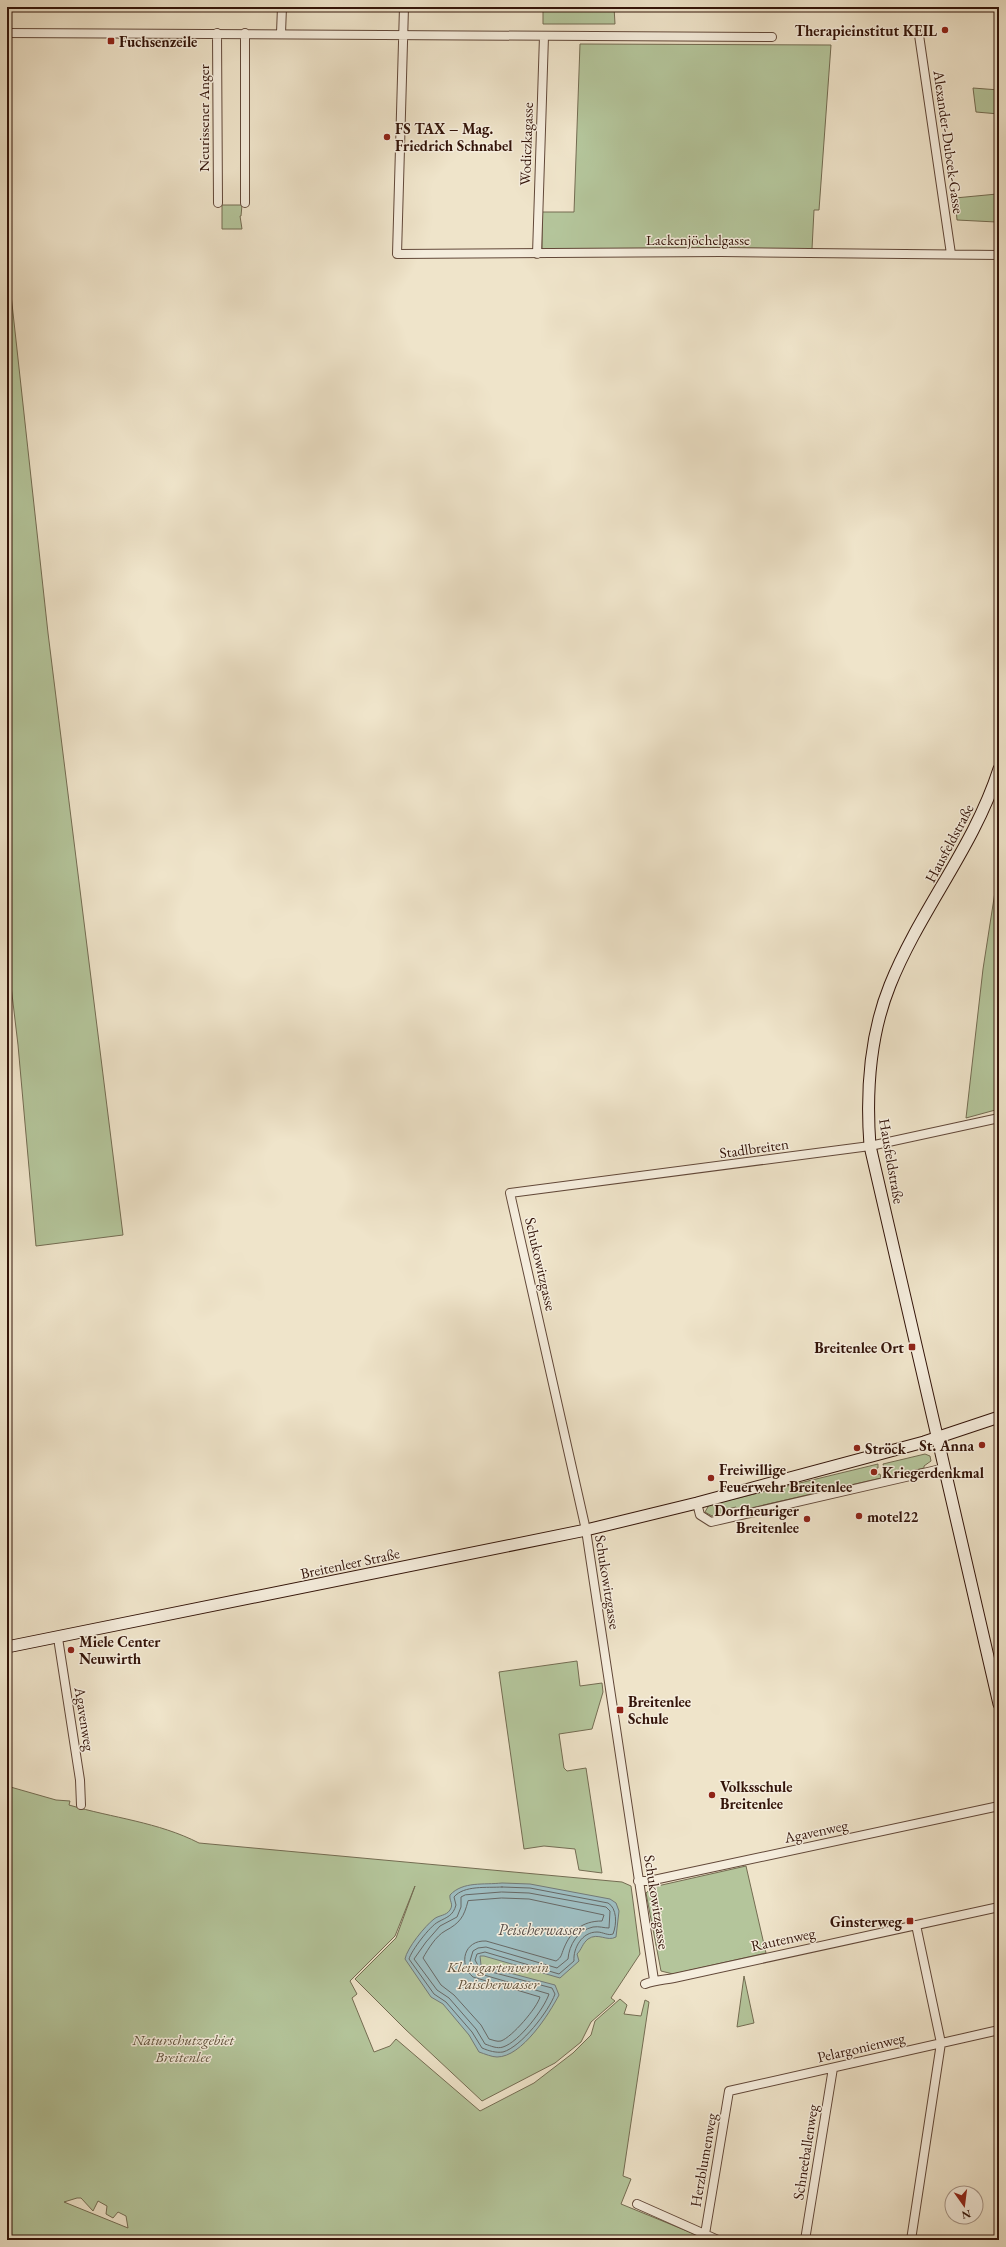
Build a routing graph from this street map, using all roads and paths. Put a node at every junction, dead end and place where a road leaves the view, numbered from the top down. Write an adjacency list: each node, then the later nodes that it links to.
1 (282, 7): 5 (street)
2 (404, 7): 7 (street)
3 (7, 33): 4 (street)
4 (217, 33): 6 (street); 11 (street, Neurissener Anger)
5 (282, 33): 6 (street); 7 (street)
6 (245, 34): 12 (street)
7 (402, 34): 9 (street); 13 (street, Lackenjöchelgasse)
8 (919, 35): 14 (street, Alexander-Dubcek-Gasse)
9 (544, 36): 10 (street); 13 (street, Wodiczkagasse)
10 (772, 37)
11 (218, 203)
12 (244, 203)
13 (537, 254): 14 (street, Lackenjöchelgasse)
14 (951, 254): 15 (street, Lackenjöchelgasse)
15 (999, 254)
16 (999, 769): 18 (main road, Hausfeldstraße)
17 (999, 1118): 18 (street, Stadlbreiten)
18 (870, 1146): 19 (street, Stadlbreiten); 21 (main road, Hausfeldstraße)
19 (510, 1193): 24 (street, Schukowitzgasse)
20 (999, 1417): 21 (main road, Breitenleer Straße)
21 (938, 1438): 22 (main road, Hausfeldstraße); 23 (main road, Breitenleer Straße)
22 (945, 1468): 23 (street); 27 (main road, Hausfeldstraße)
23 (697, 1502): 24 (main road, Breitenleer Straße)
24 (586, 1530): 25 (main road, Breitenleer Straße); 30 (street, Schukowitzgasse)
25 (58, 1638): 26 (main road, Breitenleer Straße); 28 (street, Agavenweg)
26 (7, 1647)
27 (999, 1704)
28 (81, 1805)
29 (999, 1806): 30 (street, Agavenweg)
30 (638, 1881): 33 (street, Schukowitzgasse)
31 (999, 1907): 32 (street, Rautenweg)
32 (916, 1925): 33 (street, Rautenweg); 36 (street)
33 (654, 1980): 34 (street, Rautenweg)
34 (645, 1984)
35 (999, 2030): 36 (street, Pelargonienweg)
36 (941, 2043): 37 (street, Pelargonienweg); 43 (street)
37 (833, 2068): 38 (street, Pelargonienweg); 42 (street, Schneeballenweg)
38 (729, 2091): 40 (street, Herzblumenweg)
39 (637, 2204): 40 (street)
40 (705, 2234): 41 (street)
41 (718, 2240)
42 (805, 2240)
43 (911, 2240)

